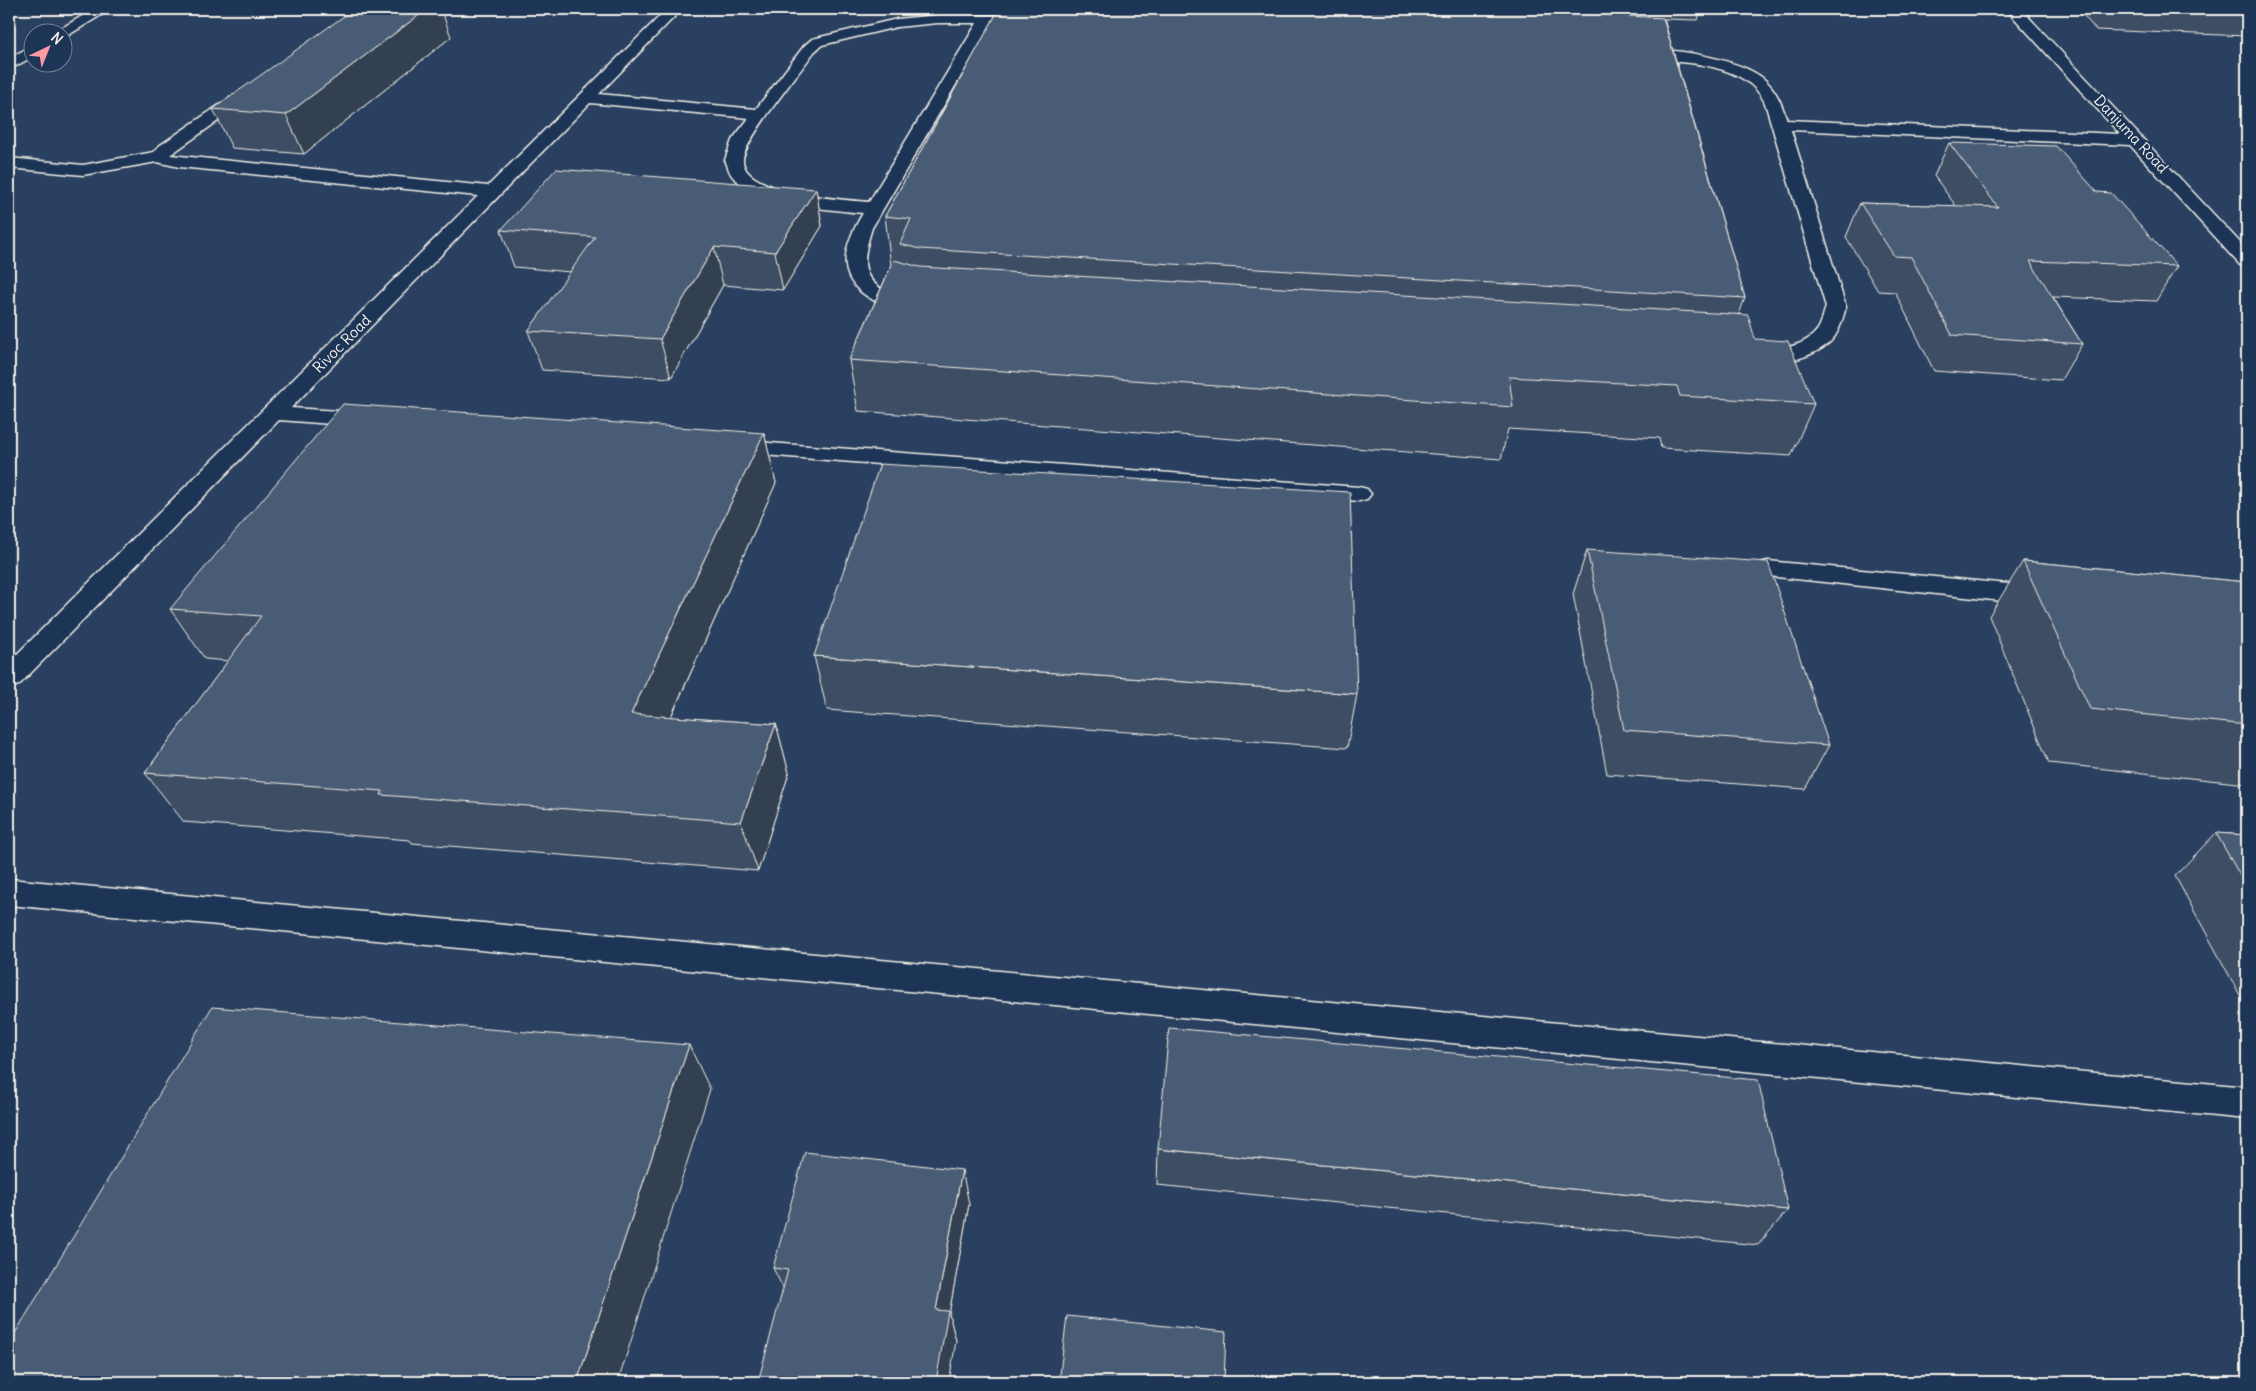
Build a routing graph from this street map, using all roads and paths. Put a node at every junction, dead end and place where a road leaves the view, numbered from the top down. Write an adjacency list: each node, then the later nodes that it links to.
1 (104, 9): 6 (street)
2 (675, 9): 11 (street, Rivoc Road)
3 (2013, 9): 14 (street, Danjuma Road)
4 (987, 18): 5 (street); 12 (street); 18 (street)
5 (1042, 19)
6 (72, 27)
7 (1625, 54): 13 (street)
8 (22, 57): 9 (street)
9 (9, 65)
10 (263, 82): 15 (street)
11 (585, 98): 12 (street); 17 (street, Rivoc Road)
12 (760, 114): 18 (street)
13 (1781, 125): 14 (street); 21 (street)
14 (2136, 140): 19 (street, Danjuma Road)
15 (160, 156): 16 (street); 17 (street)
16 (9, 163)
17 (492, 192): 22 (street, Rivoc Road)
18 (875, 208): 20 (street)
19 (2247, 261)
20 (926, 310)
21 (1738, 358)
22 (275, 413): 23 (street); 28 (street, Rivoc Road)
23 (394, 422)
24 (713, 446): 25 (street)
25 (1359, 494)
26 (1768, 569): 27 (street)
27 (2059, 598)
28 (9, 678)
29 (9, 892): 30 (street)
30 (2247, 1103)

